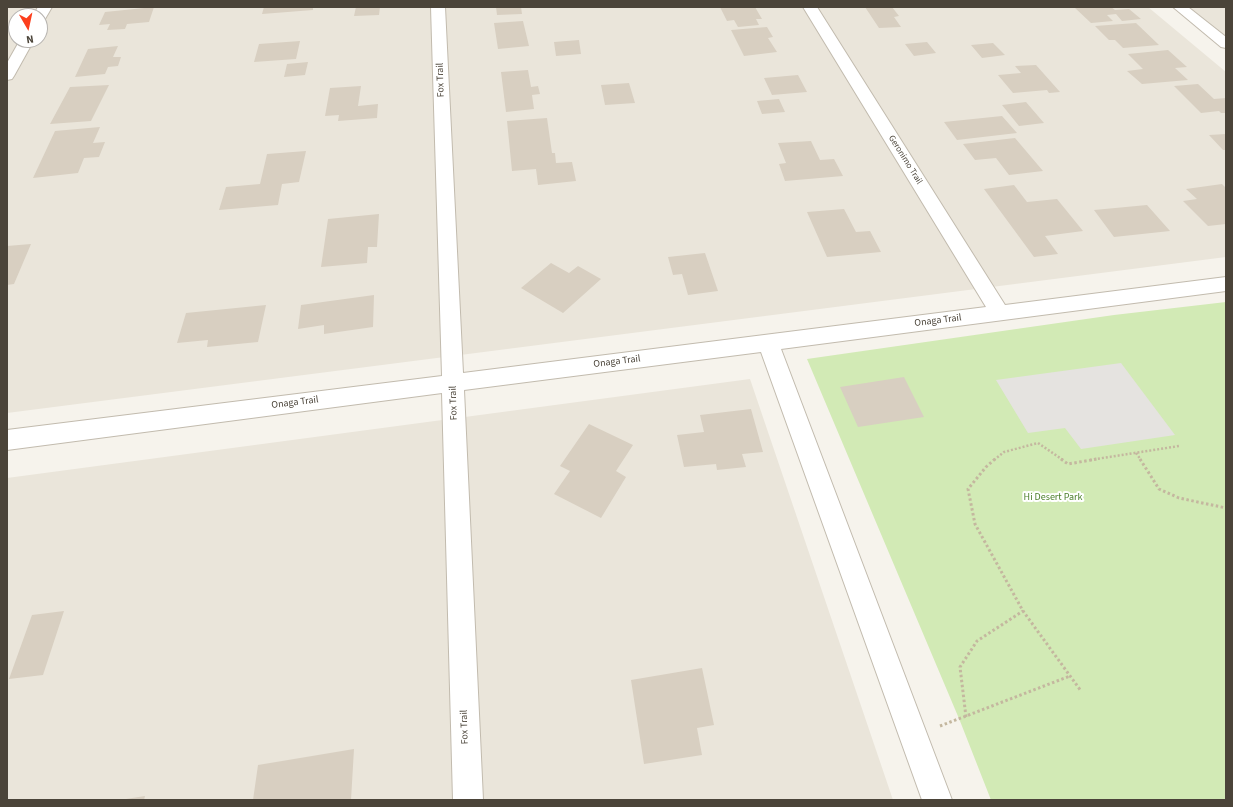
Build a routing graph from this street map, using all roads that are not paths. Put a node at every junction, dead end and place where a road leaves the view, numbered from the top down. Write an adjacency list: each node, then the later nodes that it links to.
1 (438, 7): 10 (street, Fox Trail)
2 (810, 7): 8 (street, Geronimo Trail)
3 (1180, 7): 4 (street)
4 (1226, 44)
5 (23, 48): 6 (street)
6 (7, 76)
7 (1226, 284): 8 (street, Onaga Trail)
8 (1000, 312): 9 (street, Onaga Trail)
9 (768, 342): 10 (street, Onaga Trail); 13 (street)
10 (453, 382): 11 (street, Onaga Trail); 12 (street, Fox Trail)
11 (7, 440)
12 (468, 800)
13 (937, 800)

